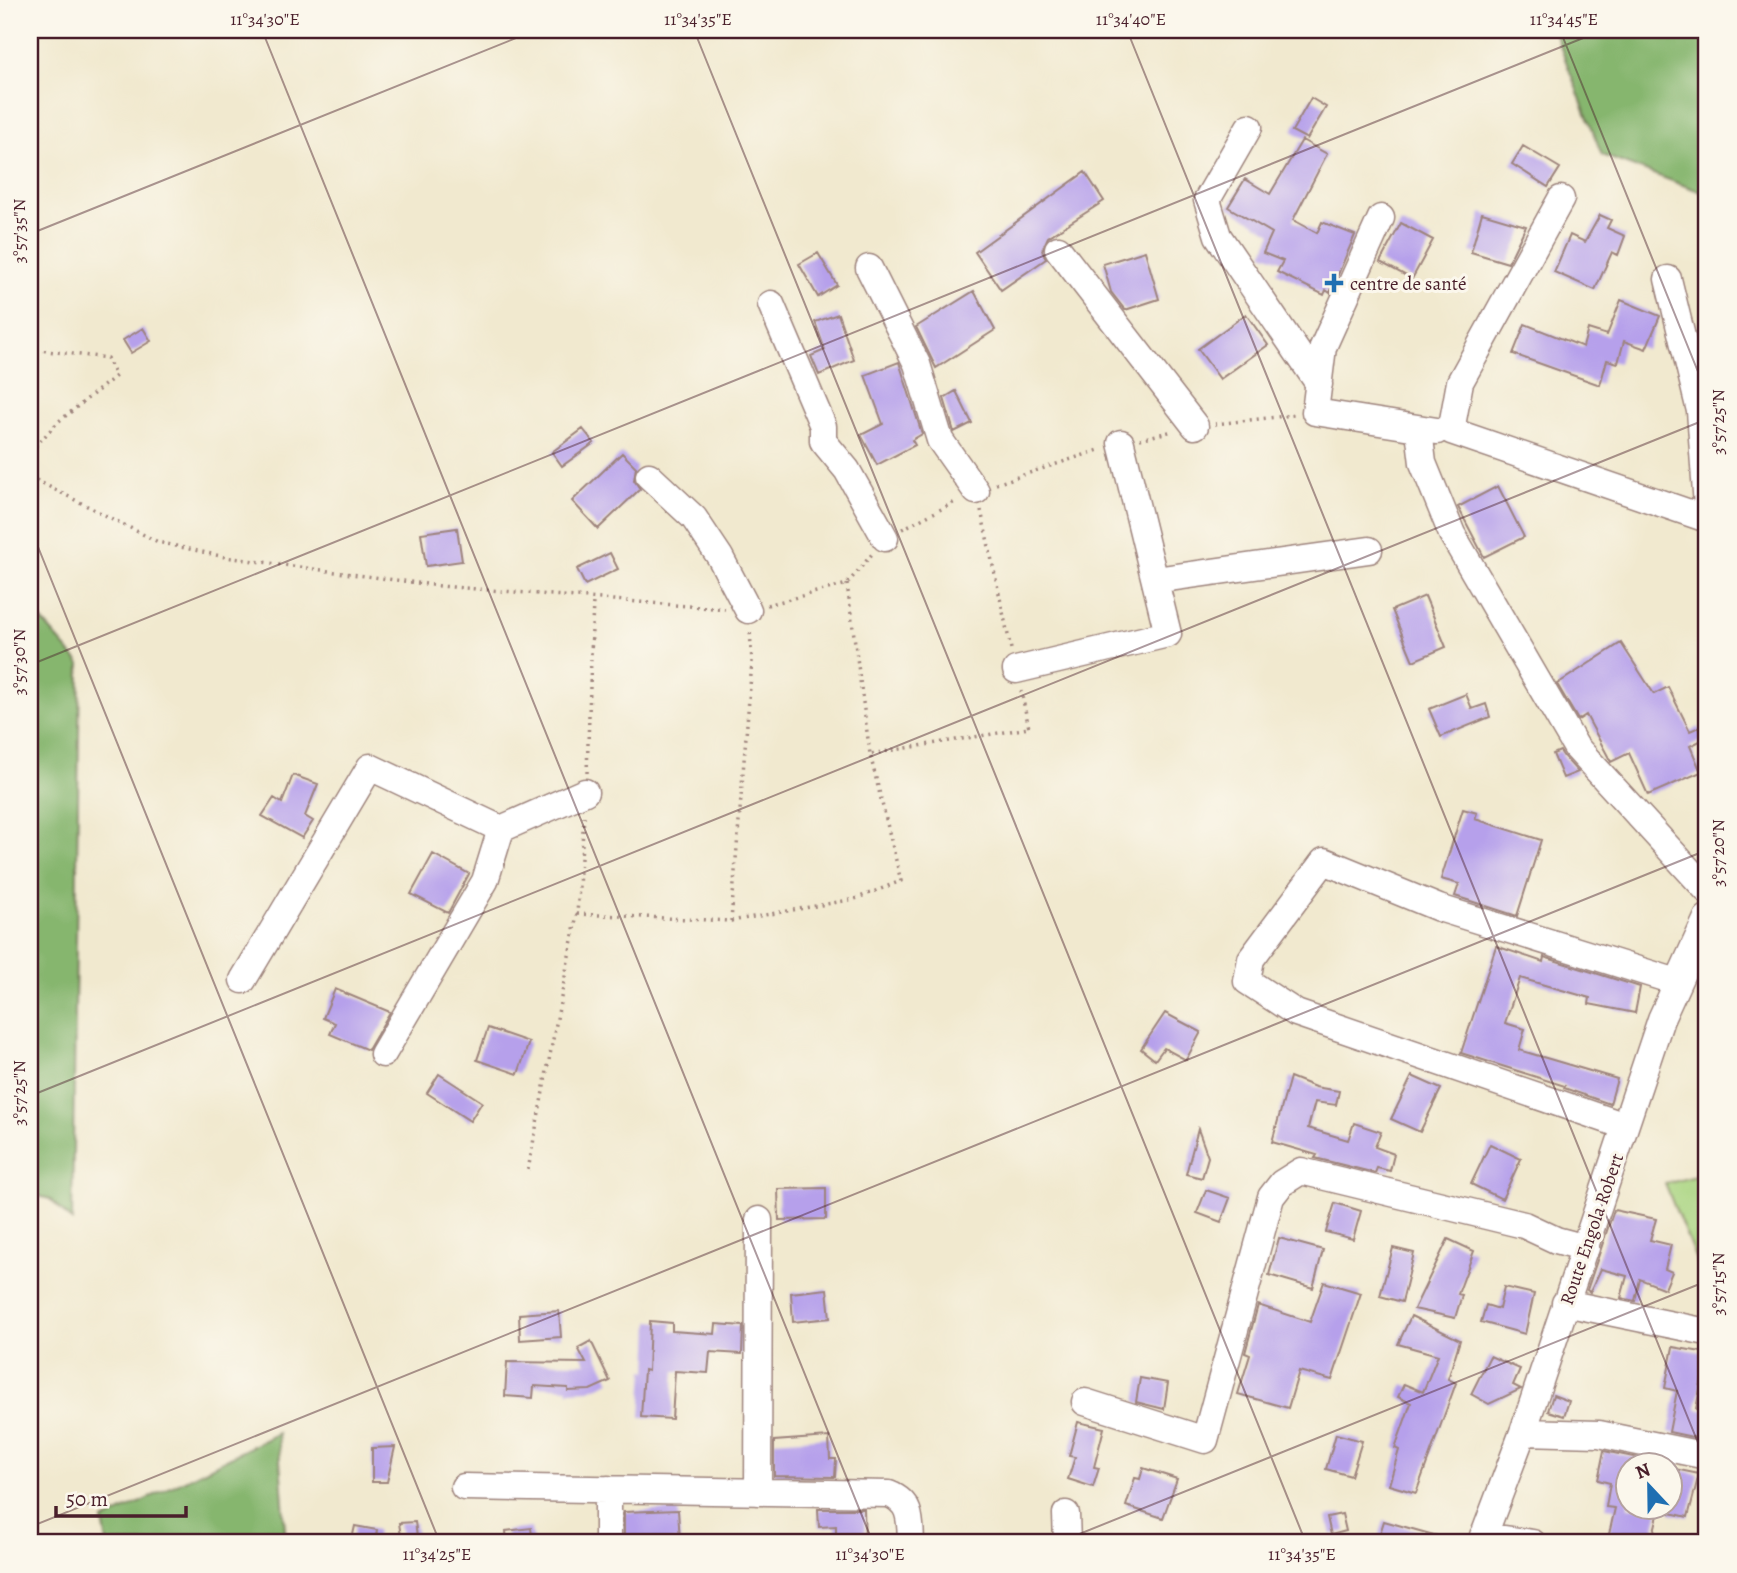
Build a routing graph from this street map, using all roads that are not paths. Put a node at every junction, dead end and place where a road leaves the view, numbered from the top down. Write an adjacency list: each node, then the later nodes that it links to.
1 (1249, 127): 8 (street)
2 (1561, 199): 11 (street)
3 (1381, 218): 8 (street)
4 (1058, 249): 9 (street)
5 (869, 268): 14 (street)
6 (1668, 279): 15 (street)
7 (771, 304): 17 (street)
8 (1319, 384): 10 (street)
9 (1195, 426)
10 (1419, 430): 11 (street); 24 (street)
11 (1451, 431): 16 (street)
12 (1121, 443): 19 (street)
13 (649, 476): 20 (street)
14 (976, 491)
15 (1707, 506)
16 (1707, 519)
17 (885, 538)
18 (1369, 550): 19 (street)
19 (1155, 580): 21 (street)
20 (748, 610)
21 (1016, 670)
22 (585, 792): 23 (street)
23 (501, 830): 26 (street); 28 (street)
24 (1707, 890)
25 (1707, 918): 27 (street, Route Engola Robert)
26 (243, 979)
27 (1677, 982): 29 (street, Route Engola Robert); 29 (street)
28 (383, 1054)
29 (1625, 1126): 31 (street, Route Engola Robert)
30 (759, 1220): 39 (street)
31 (1586, 1248): 32 (street, Route Engola Robert); 34 (street)
32 (1565, 1303): 33 (street); 35 (street, Route Engola Robert)
33 (1707, 1332)
34 (1085, 1402)
35 (1523, 1432): 36 (street); 41 (street, Route Engola Robert)
36 (1707, 1456)
37 (464, 1487): 38 (street)
38 (608, 1489): 39 (street); 42 (street)
39 (758, 1492): 43 (street)
40 (1066, 1514): 44 (street)
41 (1482, 1540): 45 (street)
42 (608, 1543)
43 (911, 1543)
44 (1067, 1543)
45 (1533, 1543)

